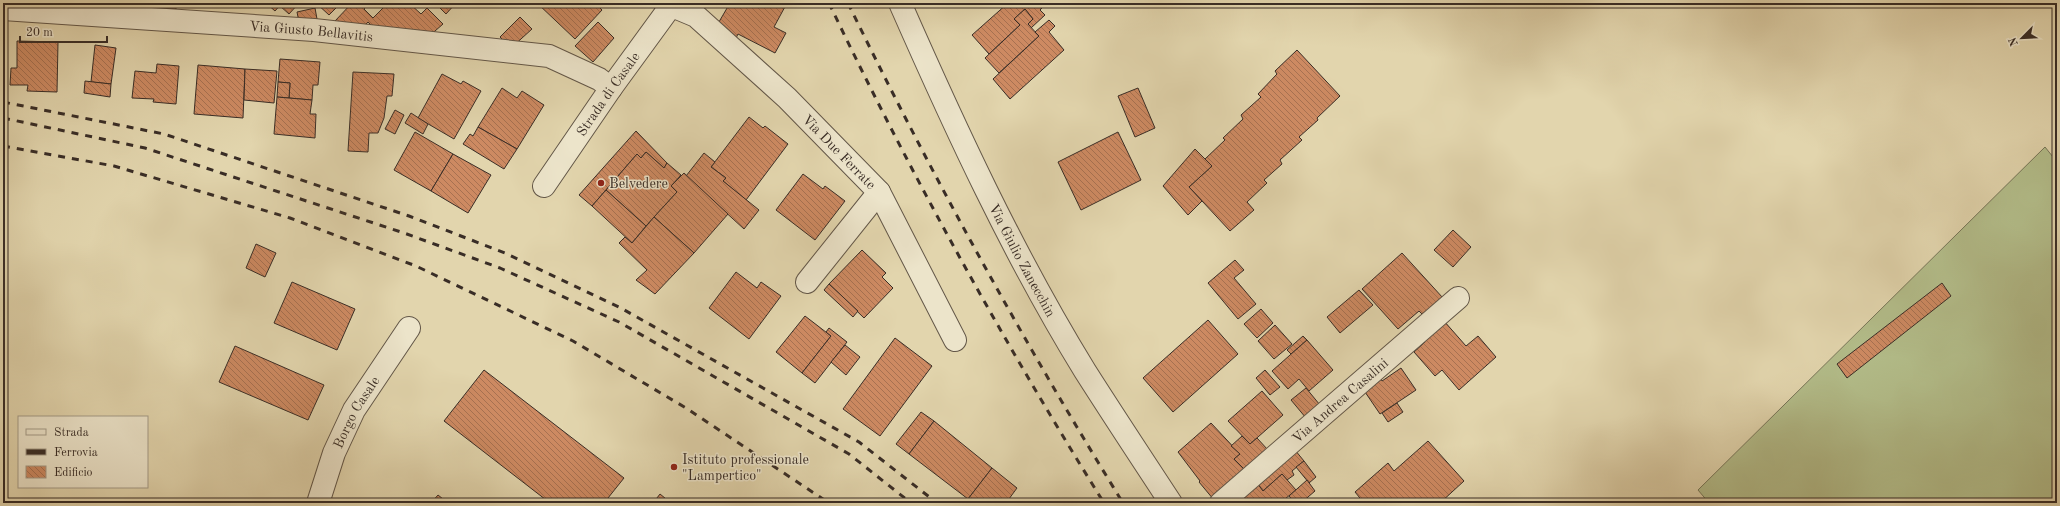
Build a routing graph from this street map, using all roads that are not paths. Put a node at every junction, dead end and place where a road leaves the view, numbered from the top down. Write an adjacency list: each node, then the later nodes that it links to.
1 (900, 3): 12 (street, Via Giulio Zanecchin)
2 (670, 4): 4 (street, Strada di Casale); 6 (street, Via Due Ferrate)
3 (3, 9): 4 (street, Via Giusto Bellavitis)
4 (611, 88): 5 (street, Strada di Casale)
5 (544, 186)
6 (879, 192): 7 (street); 10 (street, Via Due Ferrate)
7 (807, 282)
8 (1458, 298): 13 (street, Via Andrea Casalini)
9 (409, 328): 11 (street, Borgo Casale)
10 (955, 340)
11 (318, 503)
12 (1171, 503)
13 (1221, 503)

